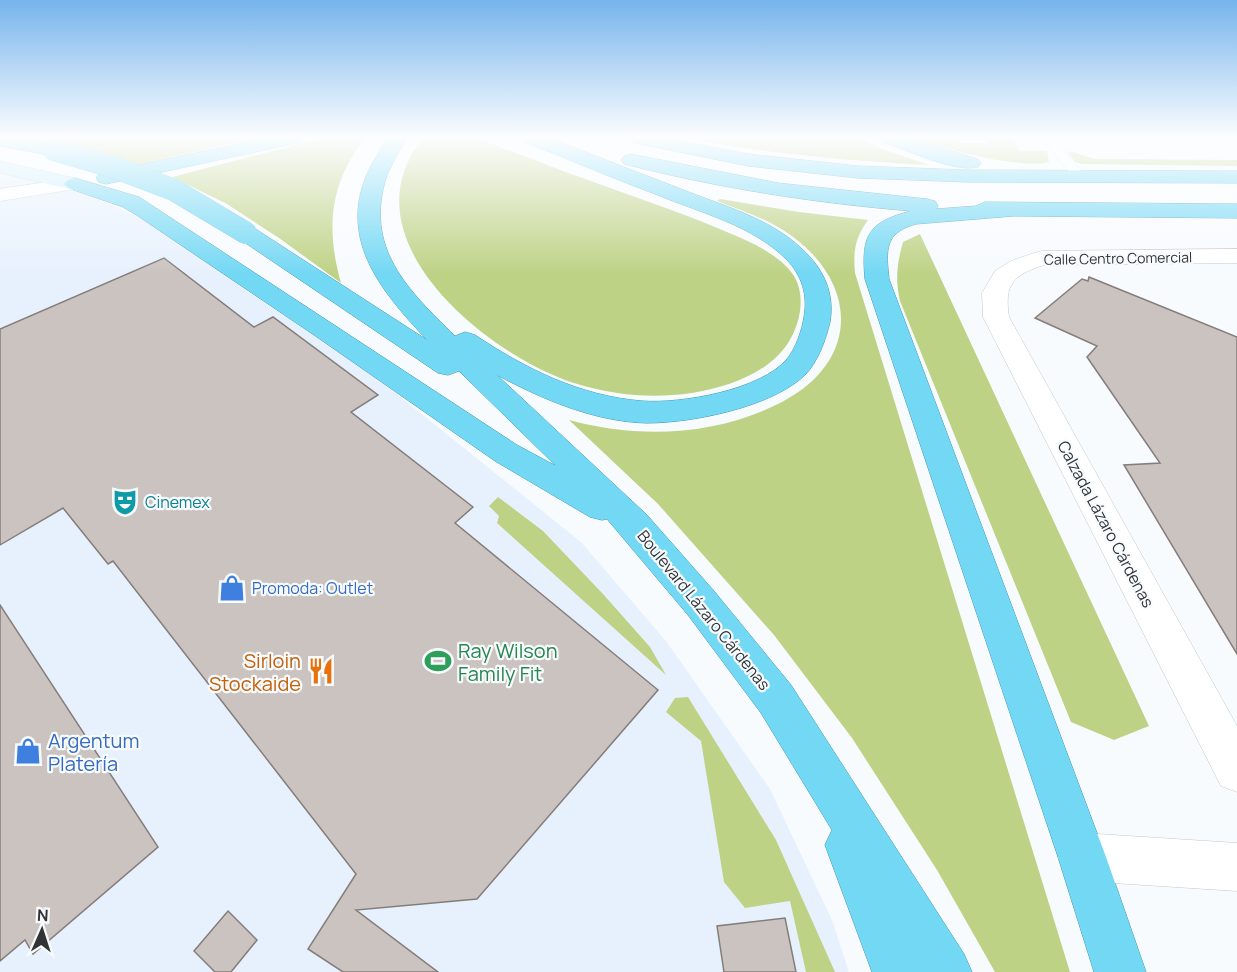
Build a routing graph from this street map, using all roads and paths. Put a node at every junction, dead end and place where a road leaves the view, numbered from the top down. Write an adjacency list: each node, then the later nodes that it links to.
1 (78, 183): 6 (highway)
2 (156, 183): 13 (highway, bridge)
3 (375, 183): 12 (highway)
4 (646, 183): 12 (highway)
5 (747, 183): 8 (highway)
6 (75, 184): 7 (street); 14 (highway)
7 (0, 193)
8 (1007, 211): 9 (highway); 17 (highway)
9 (1237, 212)
10 (1237, 256): 11 (street, Calle Centro Comercial)
11 (1004, 276): 15 (street, Calzada Lázaro Cárdenas)
12 (401, 297): 13 (highway, Boulevard Lázaro Cárdenas)
13 (524, 417): 14 (highway, Boulevard Lázaro Cárdenas)
14 (634, 525): 16 (highway, Boulevard Lázaro Cárdenas)
15 (1237, 771)
16 (821, 774): 19 (highway); 20 (highway, Boulevard Lázaro Cárdenas)
17 (1082, 857): 18 (street); 21 (highway)
18 (1237, 867)
19 (898, 972)
20 (946, 972)
21 (1120, 972)

